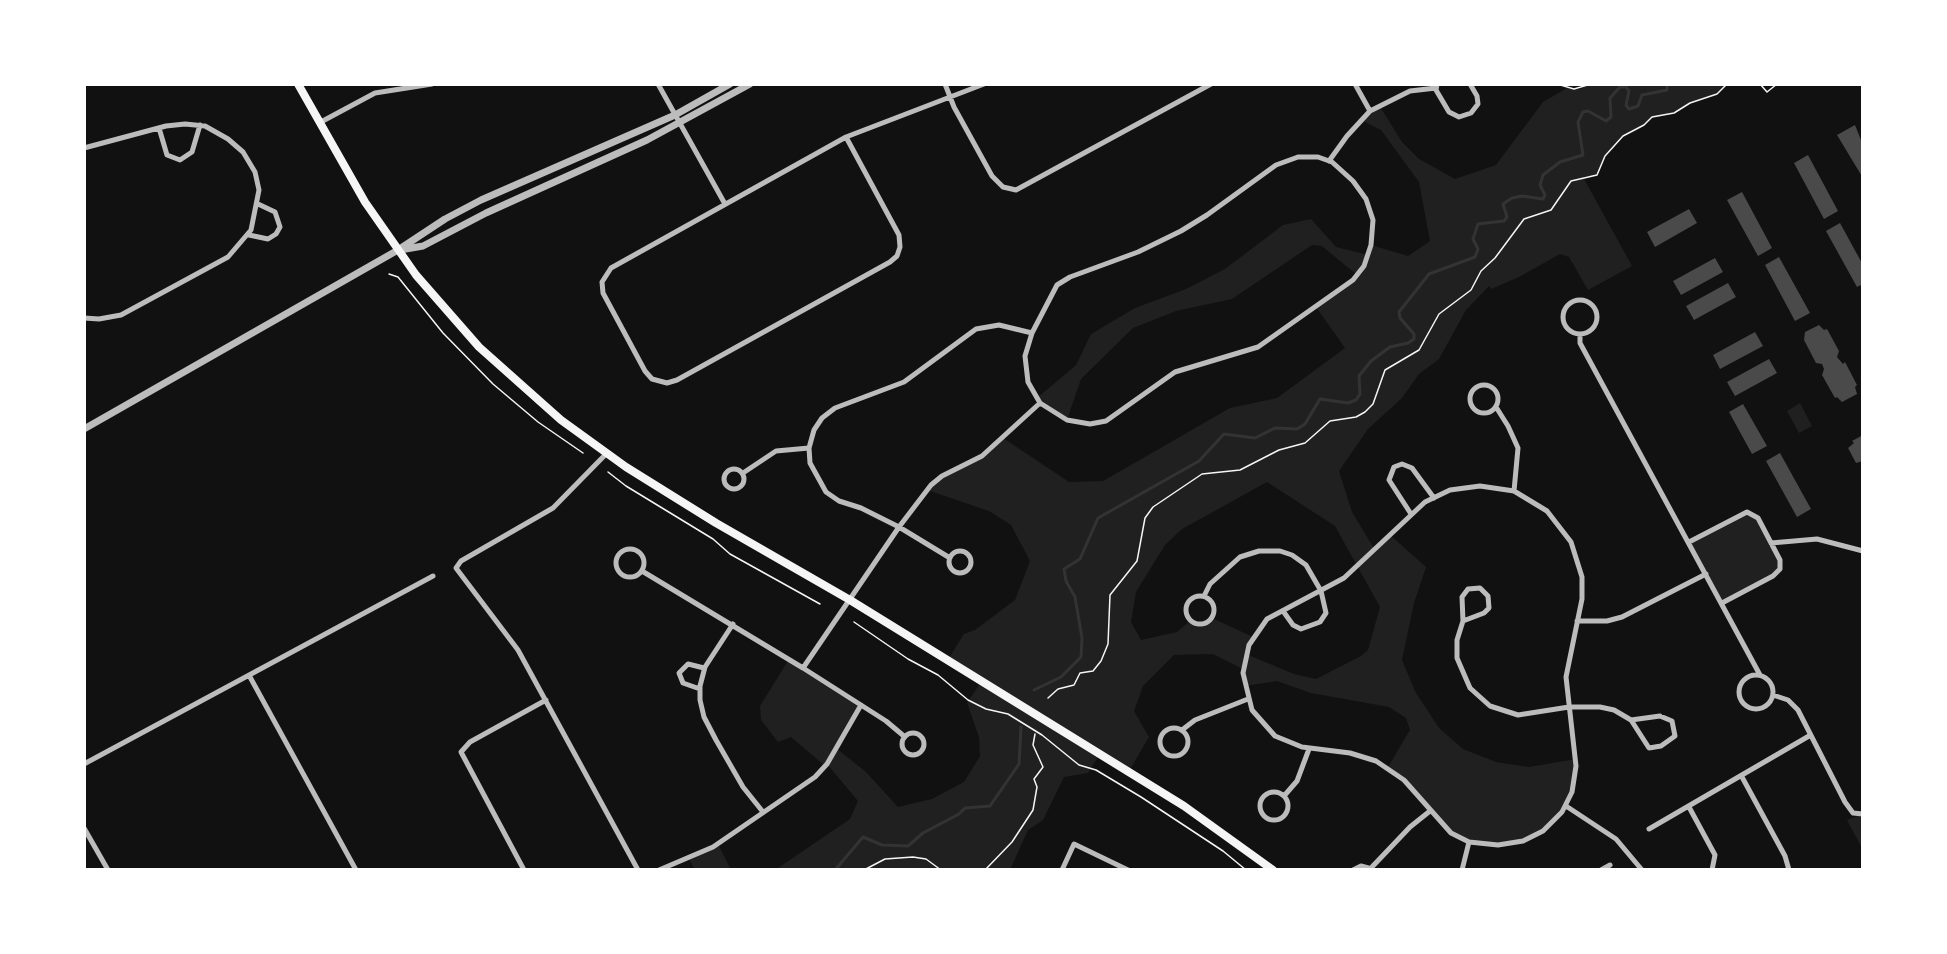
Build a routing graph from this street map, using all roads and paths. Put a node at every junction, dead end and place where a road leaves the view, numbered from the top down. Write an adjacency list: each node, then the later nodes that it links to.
1 (298, 84): 20 (main road)
2 (432, 84): 20 (street)
3 (658, 84): 19 (street)
4 (730, 84): 19 (street)
5 (750, 84): 21 (street)
6 (945, 84): 17 (street)
7 (984, 84): 17 (street)
8 (1211, 84): 17 (street)
9 (1355, 84): 18 (street)
10 (1470, 84): 16 (street)
11 (1557, 84): 12 (path)
12 (1591, 84)
13 (1727, 84): 70 (path)
14 (1761, 84): 15 (path)
15 (1777, 84)
16 (1436, 86): 18 (street)
17 (950, 99): 24 (street)
18 (1370, 111): 26 (street)
19 (675, 115): 21 (street); 30 (street)
20 (319, 123): 30 (main road)
21 (680, 123): 28 (street); 30 (street)
22 (200, 125): 23 (street); 23 (street); 27 (street)
23 (159, 128): 25 (street)
24 (846, 137): 28 (street); 28 (street)
25 (84, 148)
26 (1329, 160): 33 (street); 35 (street)
27 (258, 204): 29 (street); 29 (street)
28 (725, 204)
29 (249, 235): 32 (street)
30 (398, 250): 37 (street); 40 (main road)
31 (389, 274): 39 (path)
32 (84, 318)
33 (1032, 333): 35 (street); 38 (street)
34 (1580, 334): 34 (street); 47 (street)
35 (1040, 403): 46 (street)
36 (1496, 407): 36 (street); 43 (street)
37 (84, 429)
38 (809, 448): 42 (street); 46 (street)
39 (582, 453)
40 (606, 454): 56 (main road); 72 (street)
41 (608, 471): 58 (path)
42 (743, 473): 42 (street)
43 (1514, 491): 44 (street); 61 (street)
44 (1434, 498): 45 (street); 45 (street)
45 (1411, 514): 54 (street)
46 (899, 527): 50 (street); 56 (street)
47 (1689, 542): 48 (street); 52 (street)
48 (1771, 543): 49 (street); 57 (street)
49 (1863, 551)
50 (950, 558): 50 (street)
51 (642, 571): 51 (street); 63 (street)
52 (1706, 574): 57 (street); 61 (street)
53 (434, 576): 67 (street)
54 (1321, 591): 55 (street); 59 (street); 59 (street)
55 (1204, 596): 55 (street)
56 (850, 600): 65 (street); 105 (main road)
57 (1722, 603): 66 (street)
58 (820, 604)
59 (1283, 610): 71 (street)
60 (1462, 621): 60 (street); 74 (street)
61 (1577, 621): 74 (street)
62 (854, 622): 104 (path)
63 (733, 624): 64 (street); 65 (street)
64 (704, 668): 68 (street); 68 (street)
65 (803, 668): 73 (street)
66 (1760, 675): 69 (street); 69 (street)
67 (250, 676): 81 (street); 95 (street)
68 (700, 689): 87 (street)
69 (1773, 695): 78 (street)
70 (1048, 698)
71 (1248, 699): 76 (street); 80 (street)
72 (546, 700): 96 (street); 97 (street)
73 (861, 705): 79 (street); 87 (street)
74 (1569, 707): 75 (street); 84 (street)
75 (1631, 720): 75 (street)
76 (1182, 730): 76 (street)
77 (1035, 734): 101 (path)
78 (1809, 736): 82 (street); 88 (street)
79 (905, 737): 79 (street)
80 (1310, 749): 83 (street); 86 (street)
81 (84, 764)
82 (1742, 777): 85 (street); 111 (street)
83 (1284, 796): 83 (street)
84 (1566, 806): 91 (street); 109 (street)
85 (1689, 807): 90 (street); 110 (street)
86 (1430, 811): 91 (street); 93 (street)
87 (763, 812): 98 (street)
88 (1863, 814)
89 (84, 828): 94 (street)
90 (1649, 829)
91 (1469, 842): 107 (street)
92 (1610, 865): 108 (street)
93 (1372, 869): 106 (street)
94 (108, 870)
95 (356, 870)
96 (524, 870)
97 (638, 870)
98 (659, 870)
99 (864, 870): 100 (path)
100 (941, 870)
101 (985, 870)
102 (1062, 870): 103 (street)
103 (1128, 870)
104 (1246, 870)
105 (1273, 870)
106 (1353, 870)
107 (1462, 870)
108 (1600, 870)
109 (1642, 870)
110 (1712, 870)
111 (1790, 870)

